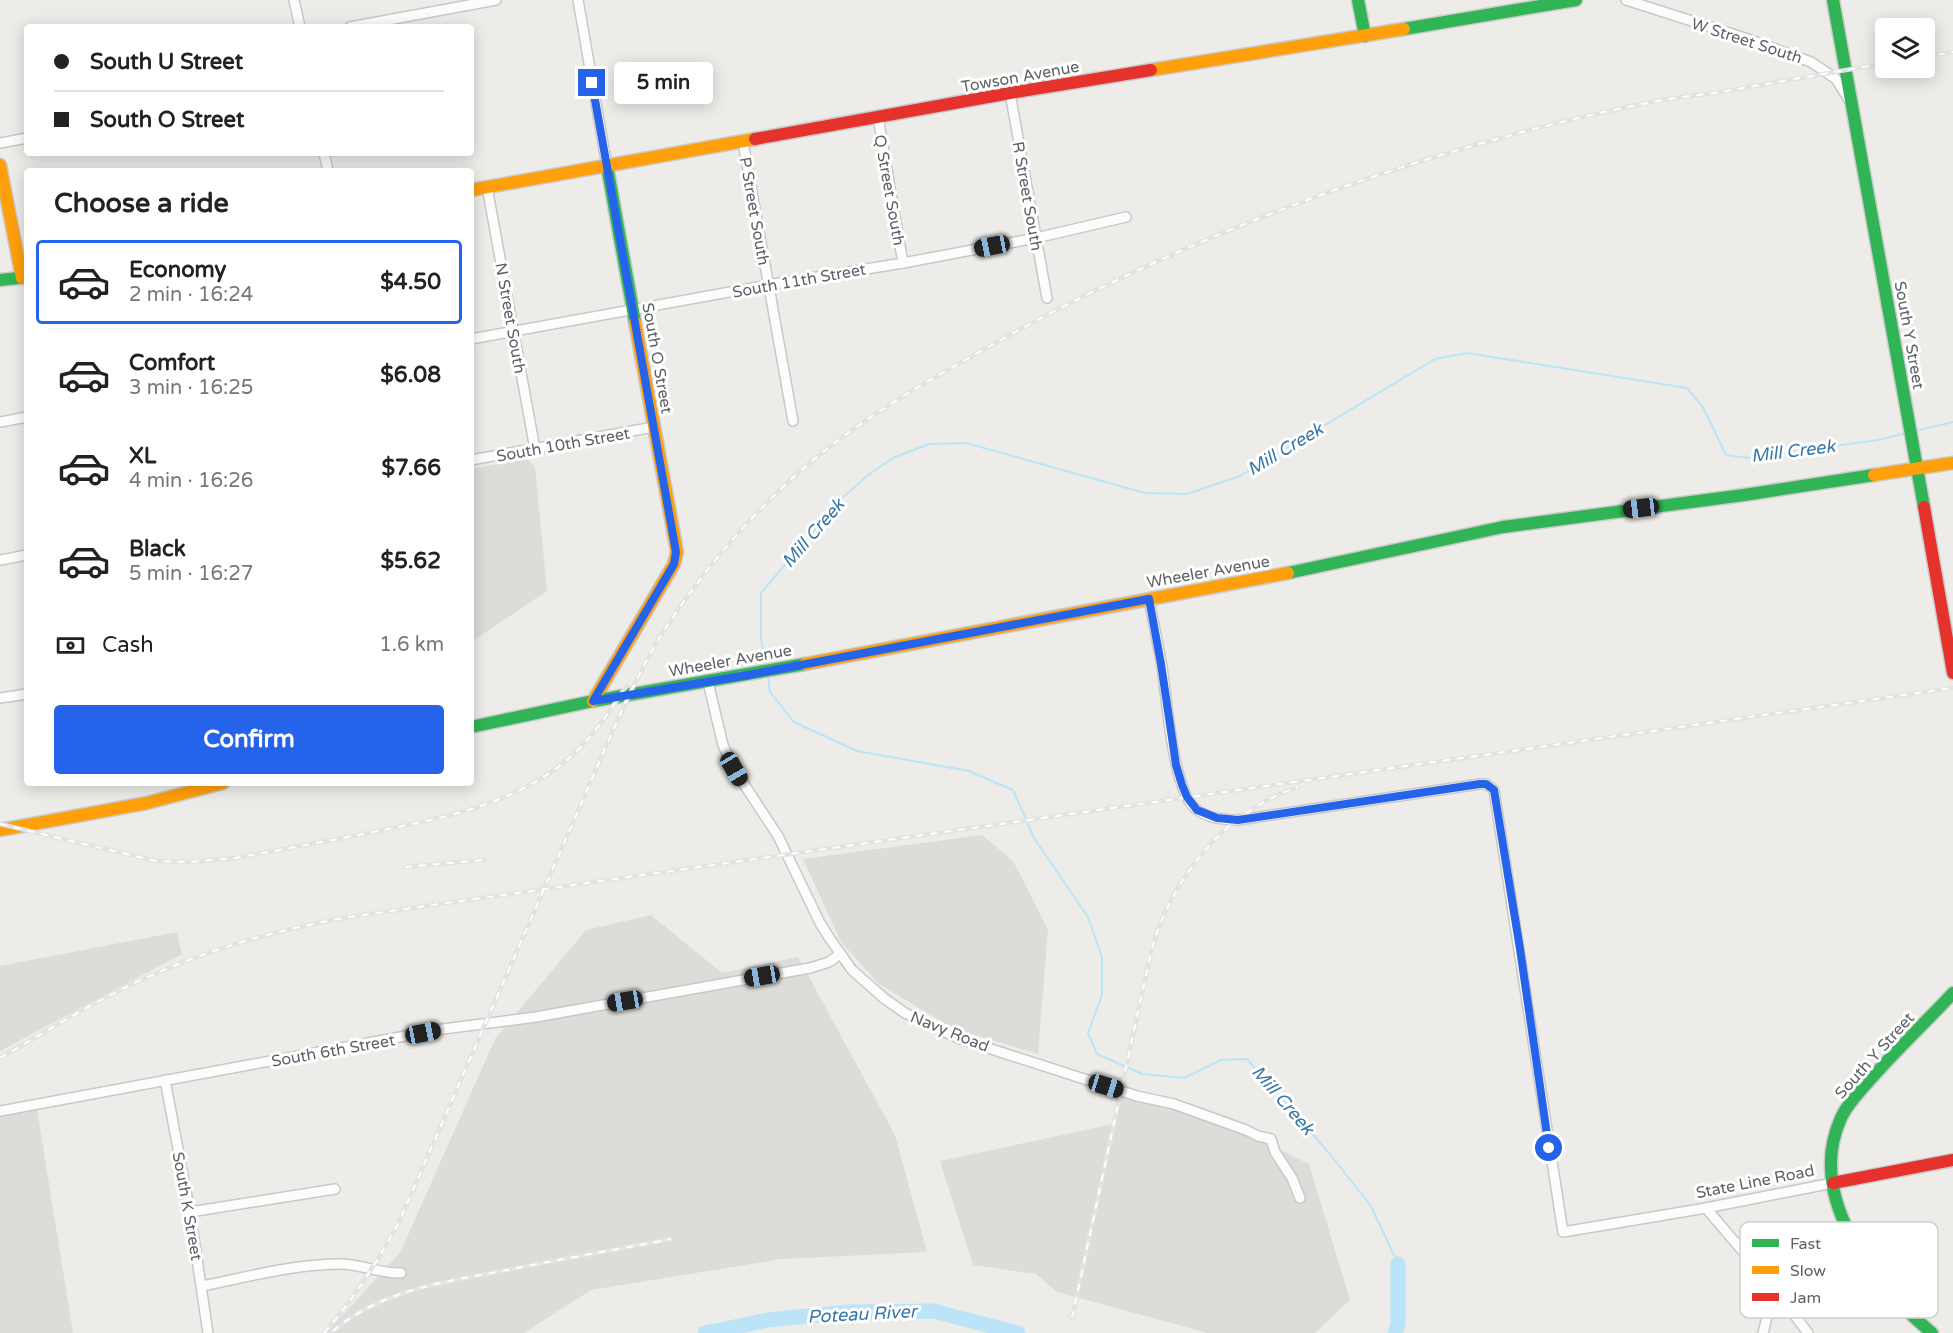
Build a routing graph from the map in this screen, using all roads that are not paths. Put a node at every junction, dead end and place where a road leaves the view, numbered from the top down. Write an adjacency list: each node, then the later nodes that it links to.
1 (294, 0): 8 (street)
2 (496, 0): 9 (street)
3 (578, 0): 18 (street, South O Street)
4 (1358, 0): 10 (main road)
5 (1576, 0): 10 (main road, Towson Avenue)
6 (1626, 0): 12 (street, W Street South)
7 (1834, 1): 12 (main road, South Y Street)
8 (299, 24)
9 (366, 24)
10 (1365, 36): 11 (main road, Towson Avenue)
11 (1010, 93): 13 (main road, Towson Avenue); 22 (street, R Street South)
12 (1852, 105): 38 (main road, South Y Street)
13 (878, 117): 15 (main road, Towson Avenue); 23 (street, Q Street South)
14 (24, 139): 16 (street)
15 (743, 142): 18 (main road, Towson Avenue); 26 (street, P Street South)
16 (0, 143)
17 (0, 165): 24 (main road)
18 (607, 166): 19 (main road, Towson Avenue); 28 (main road, South O Street)
19 (487, 188): 20 (main road, Towson Avenue); 29 (street, N Street South)
20 (474, 190)
21 (1126, 218): 22 (street, South 11th Street)
22 (1036, 238): 23 (street, South 11th Street); 27 (street, R Street South)
23 (903, 263): 26 (street, South 11th Street)
24 (24, 277): 25 (main road)
25 (0, 280)
26 (768, 285): 28 (street, South 11th Street); 32 (street, P Street South)
27 (1047, 298)
28 (633, 311): 29 (street, South 11th Street); 34 (main road, South O Street)
29 (514, 333): 30 (street, South 11th Street); 35 (street, N Street South)
30 (474, 339)
31 (24, 418): 33 (street)
32 (793, 421)
33 (0, 422)
34 (654, 427): 35 (street, South 10th Street); 46 (main road, South O Street)
35 (535, 449): 36 (street, South 10th Street)
36 (474, 459)
37 (1953, 463): 38 (main road, Wheeler Avenue)
38 (1917, 469): 41 (main road, Wheeler Avenue); 42 (main road, South Y Street)
39 (24, 556): 40 (street)
40 (0, 560)
41 (1149, 599): 43 (main road, Wheeler Avenue); 58 (street, State Line Road)
42 (1953, 673)
43 (708, 682): 46 (main road, Wheeler Avenue); 50 (street, Navy Road)
44 (24, 694): 45 (street)
45 (0, 698)
46 (593, 701): 47 (main road, Wheeler Avenue)
47 (474, 726)
48 (199, 786): 49 (main road)
49 (0, 830)
50 (840, 954): 52 (street, South 6th Street); 57 (street, Navy Road)
51 (1953, 993): 55 (main road, South Y Street)
52 (165, 1080): 53 (street, South 6th Street); 59 (street, South K Street)
53 (0, 1111)
54 (1953, 1160): 55 (main road, State Line Road)
55 (1833, 1183): 58 (street, State Line Road); 60 (main road, South Y Street)
56 (335, 1189): 59 (street)
57 (1300, 1198)
58 (1706, 1208): 61 (street)
59 (190, 1212): 63 (street, South K Street)
60 (1845, 1222)
61 (1740, 1248)
62 (401, 1273): 63 (street)
63 (202, 1286): 67 (street, South K Street)
64 (1766, 1318): 68 (street)
65 (1797, 1318): 69 (street)
66 (1915, 1318): 70 (main road, South Y Street)
67 (208, 1333)
68 (1762, 1333)
69 (1808, 1333)
70 (1932, 1333)

